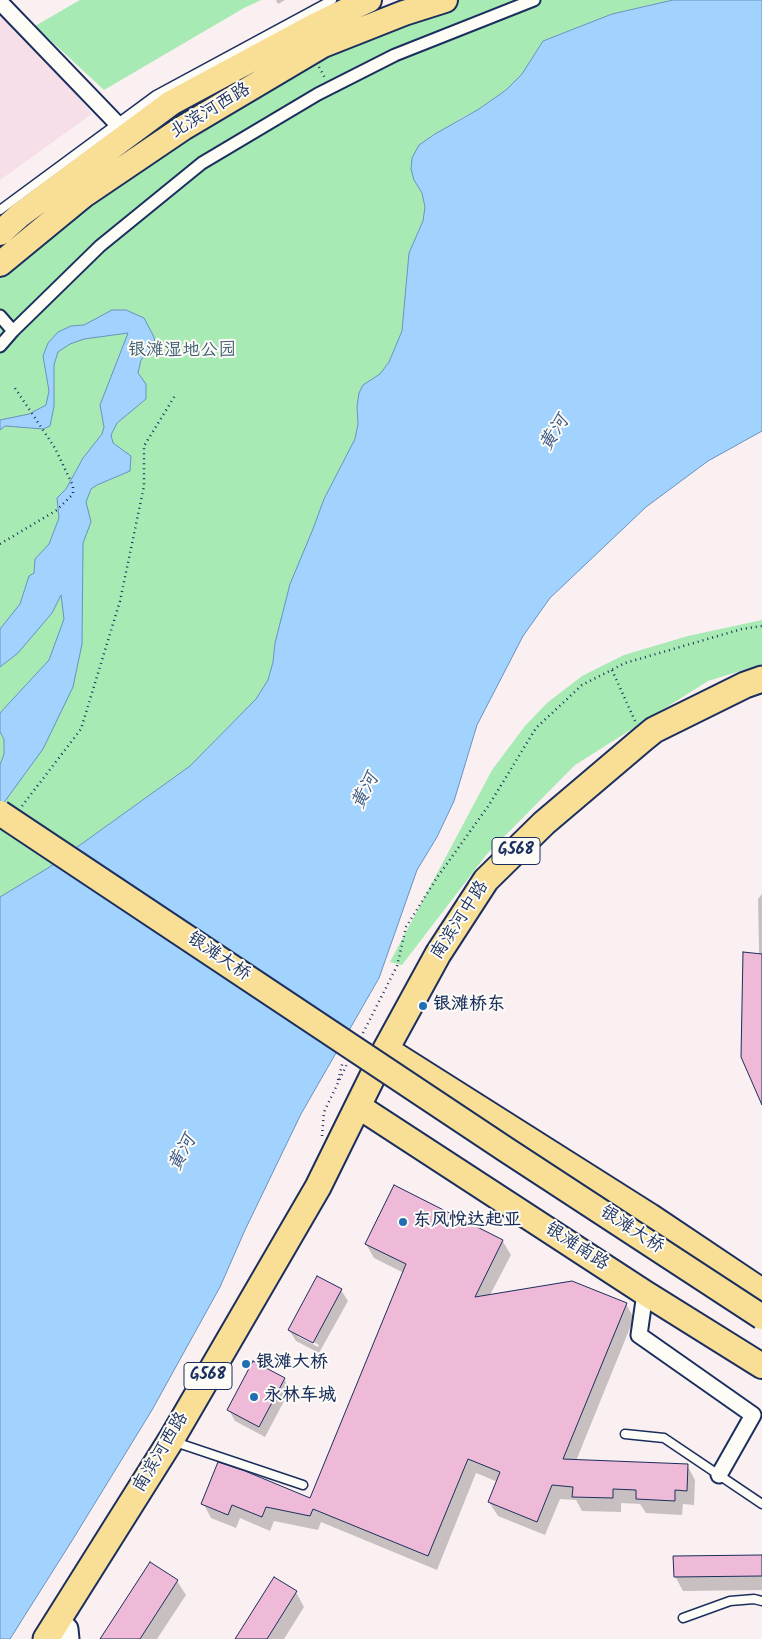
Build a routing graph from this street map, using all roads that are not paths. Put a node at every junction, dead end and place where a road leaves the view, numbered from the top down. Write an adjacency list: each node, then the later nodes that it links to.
1 (332, 0): 6 (lane)
2 (444, 0): 9 (main road, 北滨河西路)
3 (534, 0): 11 (street)
4 (0, 2): 6 (street)
5 (359, 2): 6 (main road, 北滨河西路)
6 (122, 129): 7 (lane); 8 (main road, 北滨河西路)
7 (0, 210)
8 (0, 233)
9 (0, 264)
10 (0, 316): 11 (street)
11 (13, 331): 12 (street)
12 (0, 346)
13 (762, 679): 16 (highway, 南滨河中路 / G568)
14 (762, 690): 16 (highway, 南滨河中路 / G568)
15 (6, 818): 20 (main road, 银滩大桥, bridge); 21 (main road, 银滩大桥)
16 (391, 1052): 17 (highway, 南滨河中路 / G568); 18 (main road)
17 (362, 1109): 19 (main road, 银滩南路); 24 (highway, 南滨河西路 / G568)
18 (762, 1291)
19 (645, 1293): 22 (main road, 银滩南路); 25 (street)
20 (762, 1317)
21 (762, 1331)
22 (762, 1366)
23 (625, 1434): 25 (lane)
24 (175, 1442): 26 (lane); 30 (highway, 南滨河西路 / G568)
25 (719, 1476): 27 (lane)
26 (303, 1485)
27 (762, 1504)
28 (762, 1601): 29 (lane)
29 (683, 1618)
30 (61, 1636)

